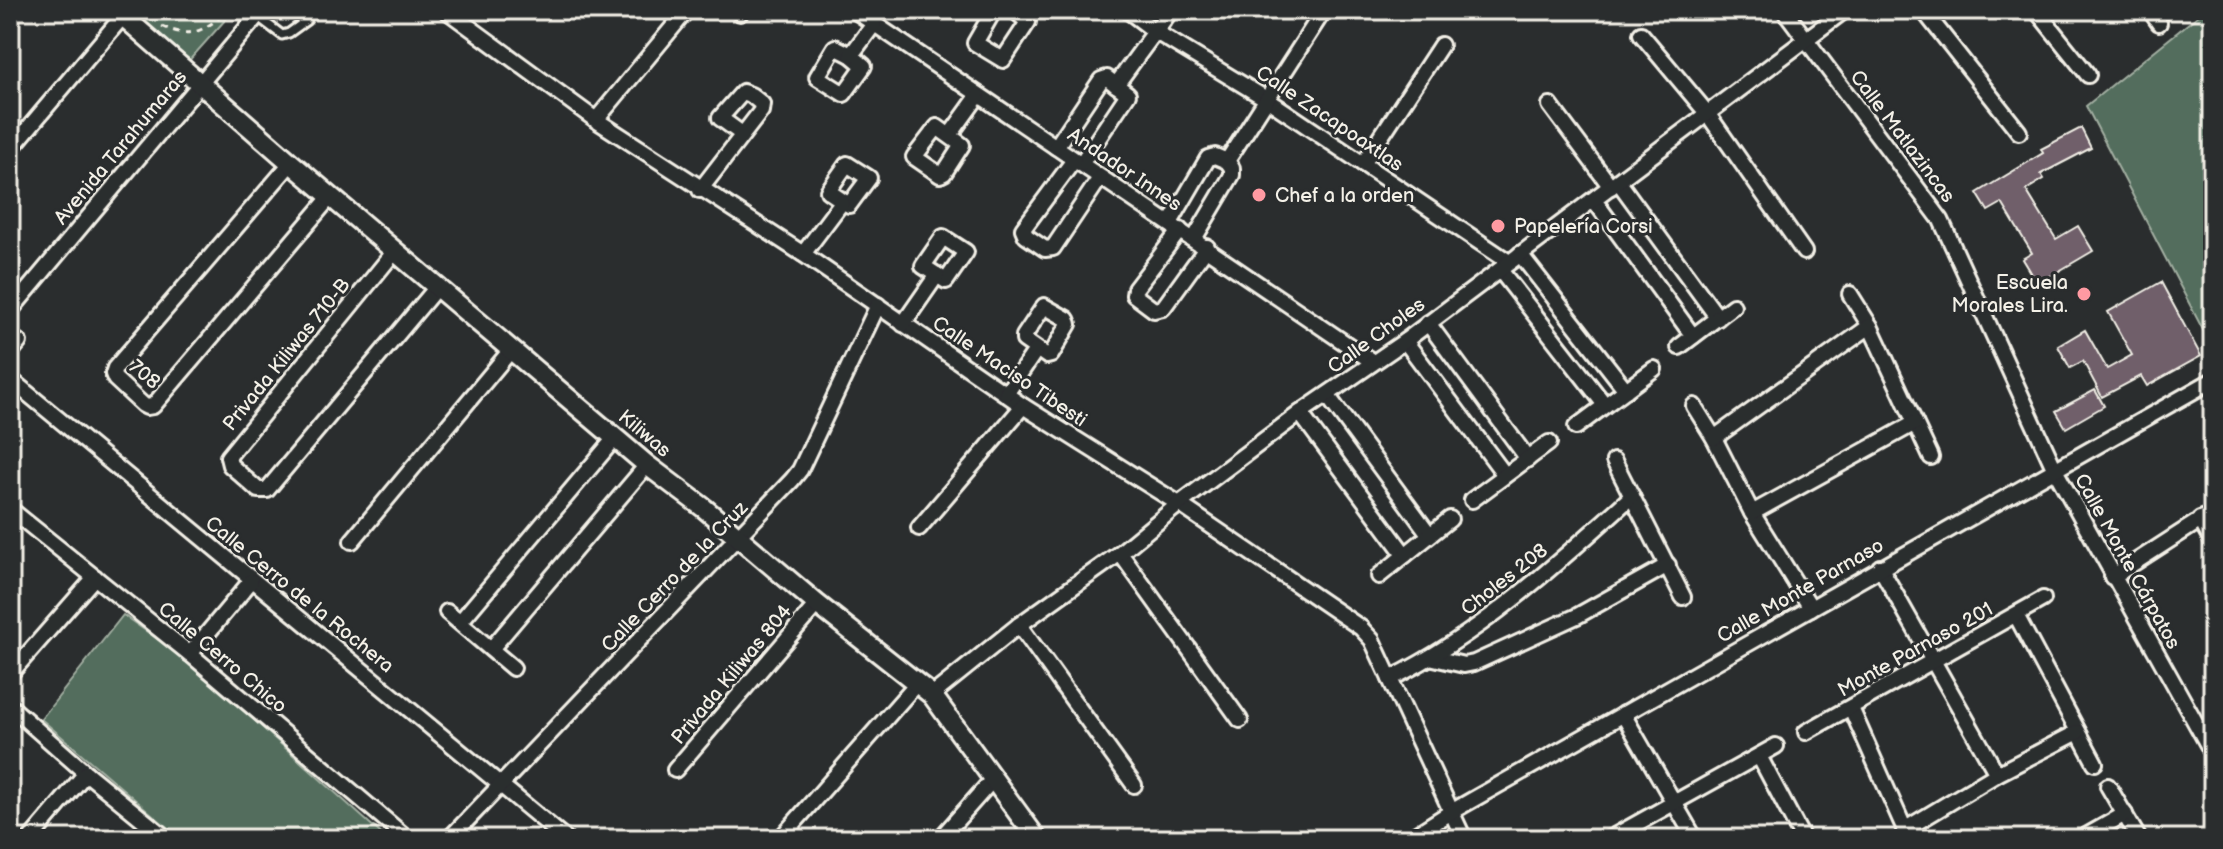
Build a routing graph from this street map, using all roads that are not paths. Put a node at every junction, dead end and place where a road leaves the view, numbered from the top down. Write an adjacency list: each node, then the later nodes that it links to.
1 (446, 10): 31 (street, Calle Maciso Tibesti)
2 (687, 10): 31 (street)
3 (854, 10): 18 (street, Andador Innes)
4 (994, 10): 5 (street)
5 (1014, 10)
6 (1127, 10): 19 (street, Calle Zacapoaxtlas)
7 (1171, 10): 19 (street)
8 (1324, 10): 28 (street)
9 (1784, 10): 21 (street, Calle Matlazincas)
10 (1845, 10): 21 (street, Calle Choles)
11 (1923, 10): 32 (street)
12 (2036, 10): 24 (street)
13 (2150, 10): 17 (street)
14 (120, 13): 25 (street, Kiliwas); 36 (street)
15 (260, 13): 16 (lane); 25 (street, Avenida Tarahumaras)
16 (307, 20)
17 (2159, 23)
18 (874, 24): 23 (street); 27 (street, Andador Innes)
19 (1156, 32): 26 (street); 28 (street, Calle Zacapoaxtlas)
20 (1641, 34): 30 (street)
21 (1806, 40): 30 (street, Calle Choles); 88 (street, Calle Matlazincas)
22 (1441, 45): 40 (street)
23 (851, 55)
24 (2088, 75)
25 (200, 82): 39 (street, Kiliwas); 58 (street, Avenida Tarahumaras)
26 (1116, 85): 35 (street); 38 (street)
27 (978, 96): 34 (street); 35 (street, Andador Innes)
28 (1268, 100): 37 (street); 40 (street, Calle Zacapoaxtlas)
29 (1550, 105): 42 (street)
30 (1707, 113): 42 (street, Calle Choles); 50 (street)
31 (596, 120): 43 (street, Calle Maciso Tibesti)
32 (2019, 132)
33 (742, 134): 43 (street)
34 (950, 135)
35 (1056, 147): 38 (street, Andador Innes)
36 (10, 150)
37 (1227, 161): 47 (street); 48 (street)
38 (1077, 162): 41 (street, Andador Innes); 41 (street)
39 (291, 163): 44 (street, Kiliwas); 44 (street, 708)
40 (1363, 164): 52 (street, Calle Zacapoaxtlas)
41 (1100, 178): 47 (street, Andador Innes)
42 (1614, 184): 45 (street, Calle Choles); 59 (street)
43 (700, 190): 51 (street, Calle Maciso Tibesti)
44 (331, 196): 49 (street, Kiliwas)
45 (1594, 200): 52 (street, Calle Choles); 63 (street)
46 (842, 202): 51 (street)
47 (1175, 226): 48 (street, Andador Innes); 48 (street)
48 (1200, 243): 68 (street, Andador Innes)
49 (395, 251): 54 (street, Kiliwas); 54 (street, Privada Kiliwas 710-B)
50 (1804, 252)
51 (803, 254): 56 (street, Calle Maciso Tibesti)
52 (1510, 262): 60 (street, Calle Choles); 72 (street); 75 (street)
53 (937, 275): 61 (street)
54 (437, 287): 66 (street, Kiliwas)
55 (1850, 294): 62 (street)
56 (878, 305): 61 (street, Calle Maciso Tibesti); 99 (street, Calle Cerro de la Cruz)
57 (1733, 306): 59 (street)
58 (10, 311)
59 (1718, 318): 63 (street)
60 (1428, 323): 64 (street, Calle Choles); 85 (street)
61 (903, 324): 73 (street, Calle Maciso Tibesti)
62 (1870, 326): 79 (street); 82 (street)
63 (1693, 336): 65 (street)
64 (1405, 341): 68 (street, Calle Choles); 89 (street)
65 (1679, 347)
66 (511, 350): 81 (street, Kiliwas); 100 (street)
67 (1036, 350): 73 (street)
68 (1373, 362): 74 (street, Calle Choles)
69 (1654, 369): 72 (street)
70 (10, 379): 109 (street, Calle Cerro de la Rochera)
71 (2213, 380): 88 (street, Calle Monte Parnaso)
72 (1626, 390): 75 (street)
73 (1006, 394): 76 (street, Calle Maciso Tibesti)
74 (1327, 395): 78 (street, Calle Choles); 98 (street)
75 (1605, 405): 80 (street)
76 (1023, 406): 92 (street, Calle Maciso Tibesti); 97 (street)
77 (1694, 406): 82 (street)
78 (1300, 413): 92 (street, Calle Choles); 103 (street)
79 (1915, 423): 84 (street); 94 (street)
80 (1576, 427)
81 (615, 438): 87 (street, Kiliwas); 116 (street)
82 (1714, 438): 94 (street)
83 (1549, 443): 85 (street)
84 (1931, 457)
85 (1528, 459): 89 (street)
86 (1614, 461): 90 (street)
87 (647, 465): 99 (street, Kiliwas); 118 (street)
88 (2055, 470): 105 (street, Calle Monte Parnaso); 108 (street, Calle Monte Cárpatos)
89 (1505, 475): 91 (street)
90 (1632, 496): 104 (street); 120 (street, Choles 208)
91 (1472, 500)
92 (1179, 504): 102 (street, Calle Choles); 124 (street, Calle Maciso Tibesti)
93 (10, 510): 107 (street, Calle Cerro Chico)
94 (1752, 513): 113 (street)
95 (2206, 515): 101 (street); 108 (street)
96 (1450, 519): 98 (street)
97 (919, 528)
98 (1429, 534): 103 (street)
99 (739, 537): 112 (street, Kiliwas); 141 (street, Calle Cerro de la Cruz)
100 (352, 541)
101 (2213, 543)
102 (1120, 553): 117 (street, Calle Choles); 129 (street)
103 (1405, 555): 106 (street)
104 (1668, 565): 110 (street); 120 (street)
105 (1880, 567): 113 (street, Calle Monte Parnaso); 121 (street)
106 (1379, 576)
107 (95, 577): 119 (street, Calle Cerro Chico); 123 (street)
108 (2112, 577): 133 (street, Calle Monte Cárpatos)
109 (251, 581): 119 (street); 141 (street, Calle Cerro de la Rochera)
110 (1683, 597)
111 (2043, 599): 115 (street, Monte Parnaso 201)
112 (817, 604): 125 (street, Kiliwas); 136 (street, Privada Kiliwas 804)
113 (1811, 608): 128 (street, Calle Monte Parnaso)
114 (447, 612): 116 (street)
115 (2016, 615): 121 (street, Monte Parnaso 201); 131 (street)
116 (460, 622): 118 (street)
117 (1019, 625): 125 (street, Calle Choles); 140 (street)
118 (491, 649): 122 (street)
119 (190, 654): 149 (street, Calle Cerro Chico)
120 (1434, 658): 124 (street, Choles 208)
121 (1933, 661): 127 (street, Monte Parnaso 201); 138 (street)
122 (513, 668)
123 (10, 674)
124 (1390, 679): 144 (street, Calle Maciso Tibesti)
125 (924, 689): 139 (street, Kiliwas); 152 (street, Calle Choles)
126 (10, 706): 137 (street)
127 (1851, 708): 130 (street, Monte Parnaso 201); 146 (street)
128 (1623, 714): 143 (street); 144 (street, Calle Monte Parnaso)
129 (1240, 720)
130 (1806, 732)
131 (2078, 732): 135 (street); 138 (street)
132 (1776, 746): 134 (street)
133 (2213, 754)
134 (1759, 756): 143 (street); 159 (street)
135 (2095, 763)
136 (675, 770)
137 (86, 773): 147 (street); 148 (street)
138 (1997, 774): 146 (street)
139 (994, 778): 153 (street); 154 (street, Kiliwas)
140 (1134, 785)
141 (502, 786): 150 (street, Calle Cerro de la Cruz); 151 (street, Calle Cerro de la Rochera)
142 (2108, 786): 145 (street)
143 (1675, 804): 157 (street); 158 (street)
144 (1451, 812): 155 (street, Calle Monte Parnaso); 156 (street, Calle Maciso Tibesti)
145 (2125, 814): 160 (street); 161 (street)
146 (1906, 834)
147 (30, 839)
148 (167, 839)
149 (408, 839)
150 (449, 839)
151 (566, 839)
152 (780, 839)
153 (940, 839)
154 (1037, 839)
155 (1409, 839)
156 (1464, 839)
157 (1609, 839)
158 (1695, 839)
159 (1803, 839)
160 (2081, 839)
161 (2139, 839)

